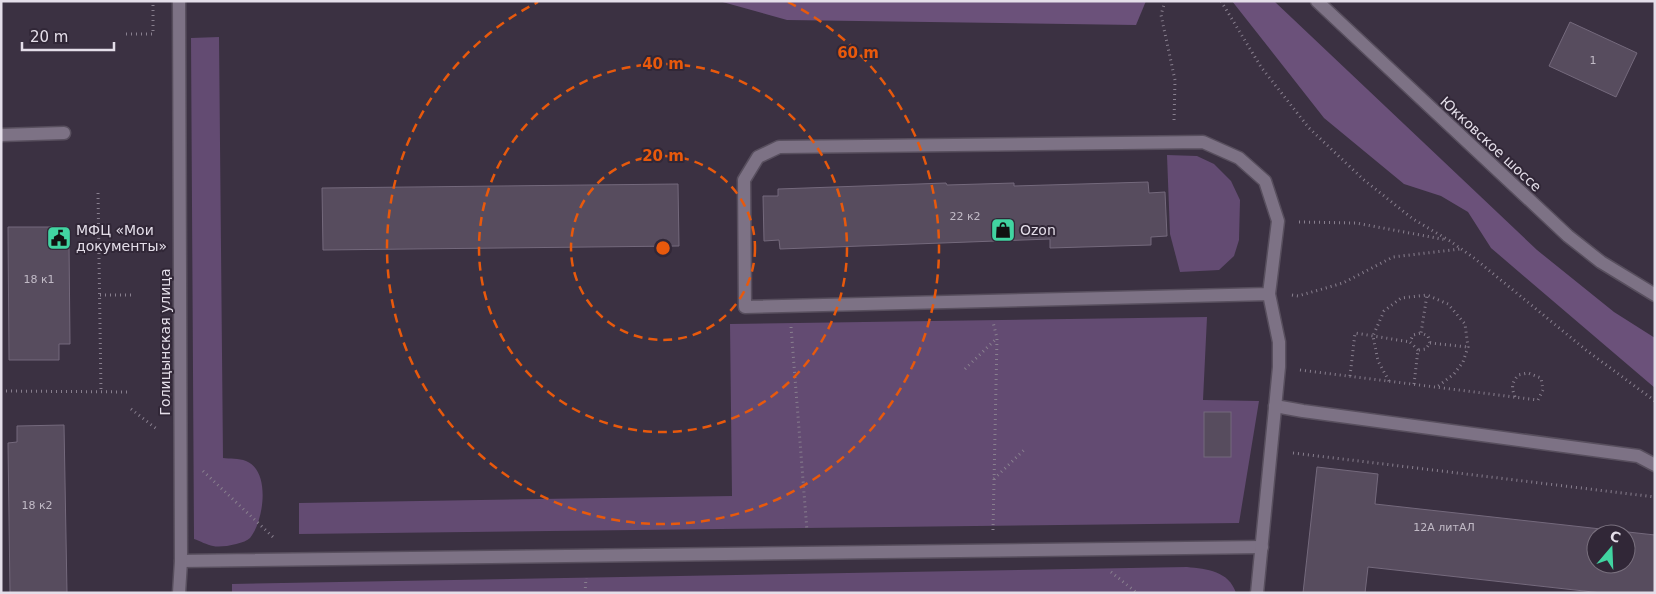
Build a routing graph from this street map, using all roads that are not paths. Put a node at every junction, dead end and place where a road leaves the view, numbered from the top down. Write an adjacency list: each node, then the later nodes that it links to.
1 (179, 1): 10 (street, Голицынская улица)
2 (1317, 1): 6 (street, Юкковское шоссе)
3 (64, 133): 4 (street)
4 (1, 135)
5 (1269, 294): 5 (street); 7 (street)
6 (1655, 295)
7 (1276, 406): 8 (street); 9 (street)
8 (1655, 465)
9 (1262, 547): 10 (street); 12 (street)
10 (181, 561): 11 (street, Голицынская улица)
11 (179, 593)
12 (1257, 593)

